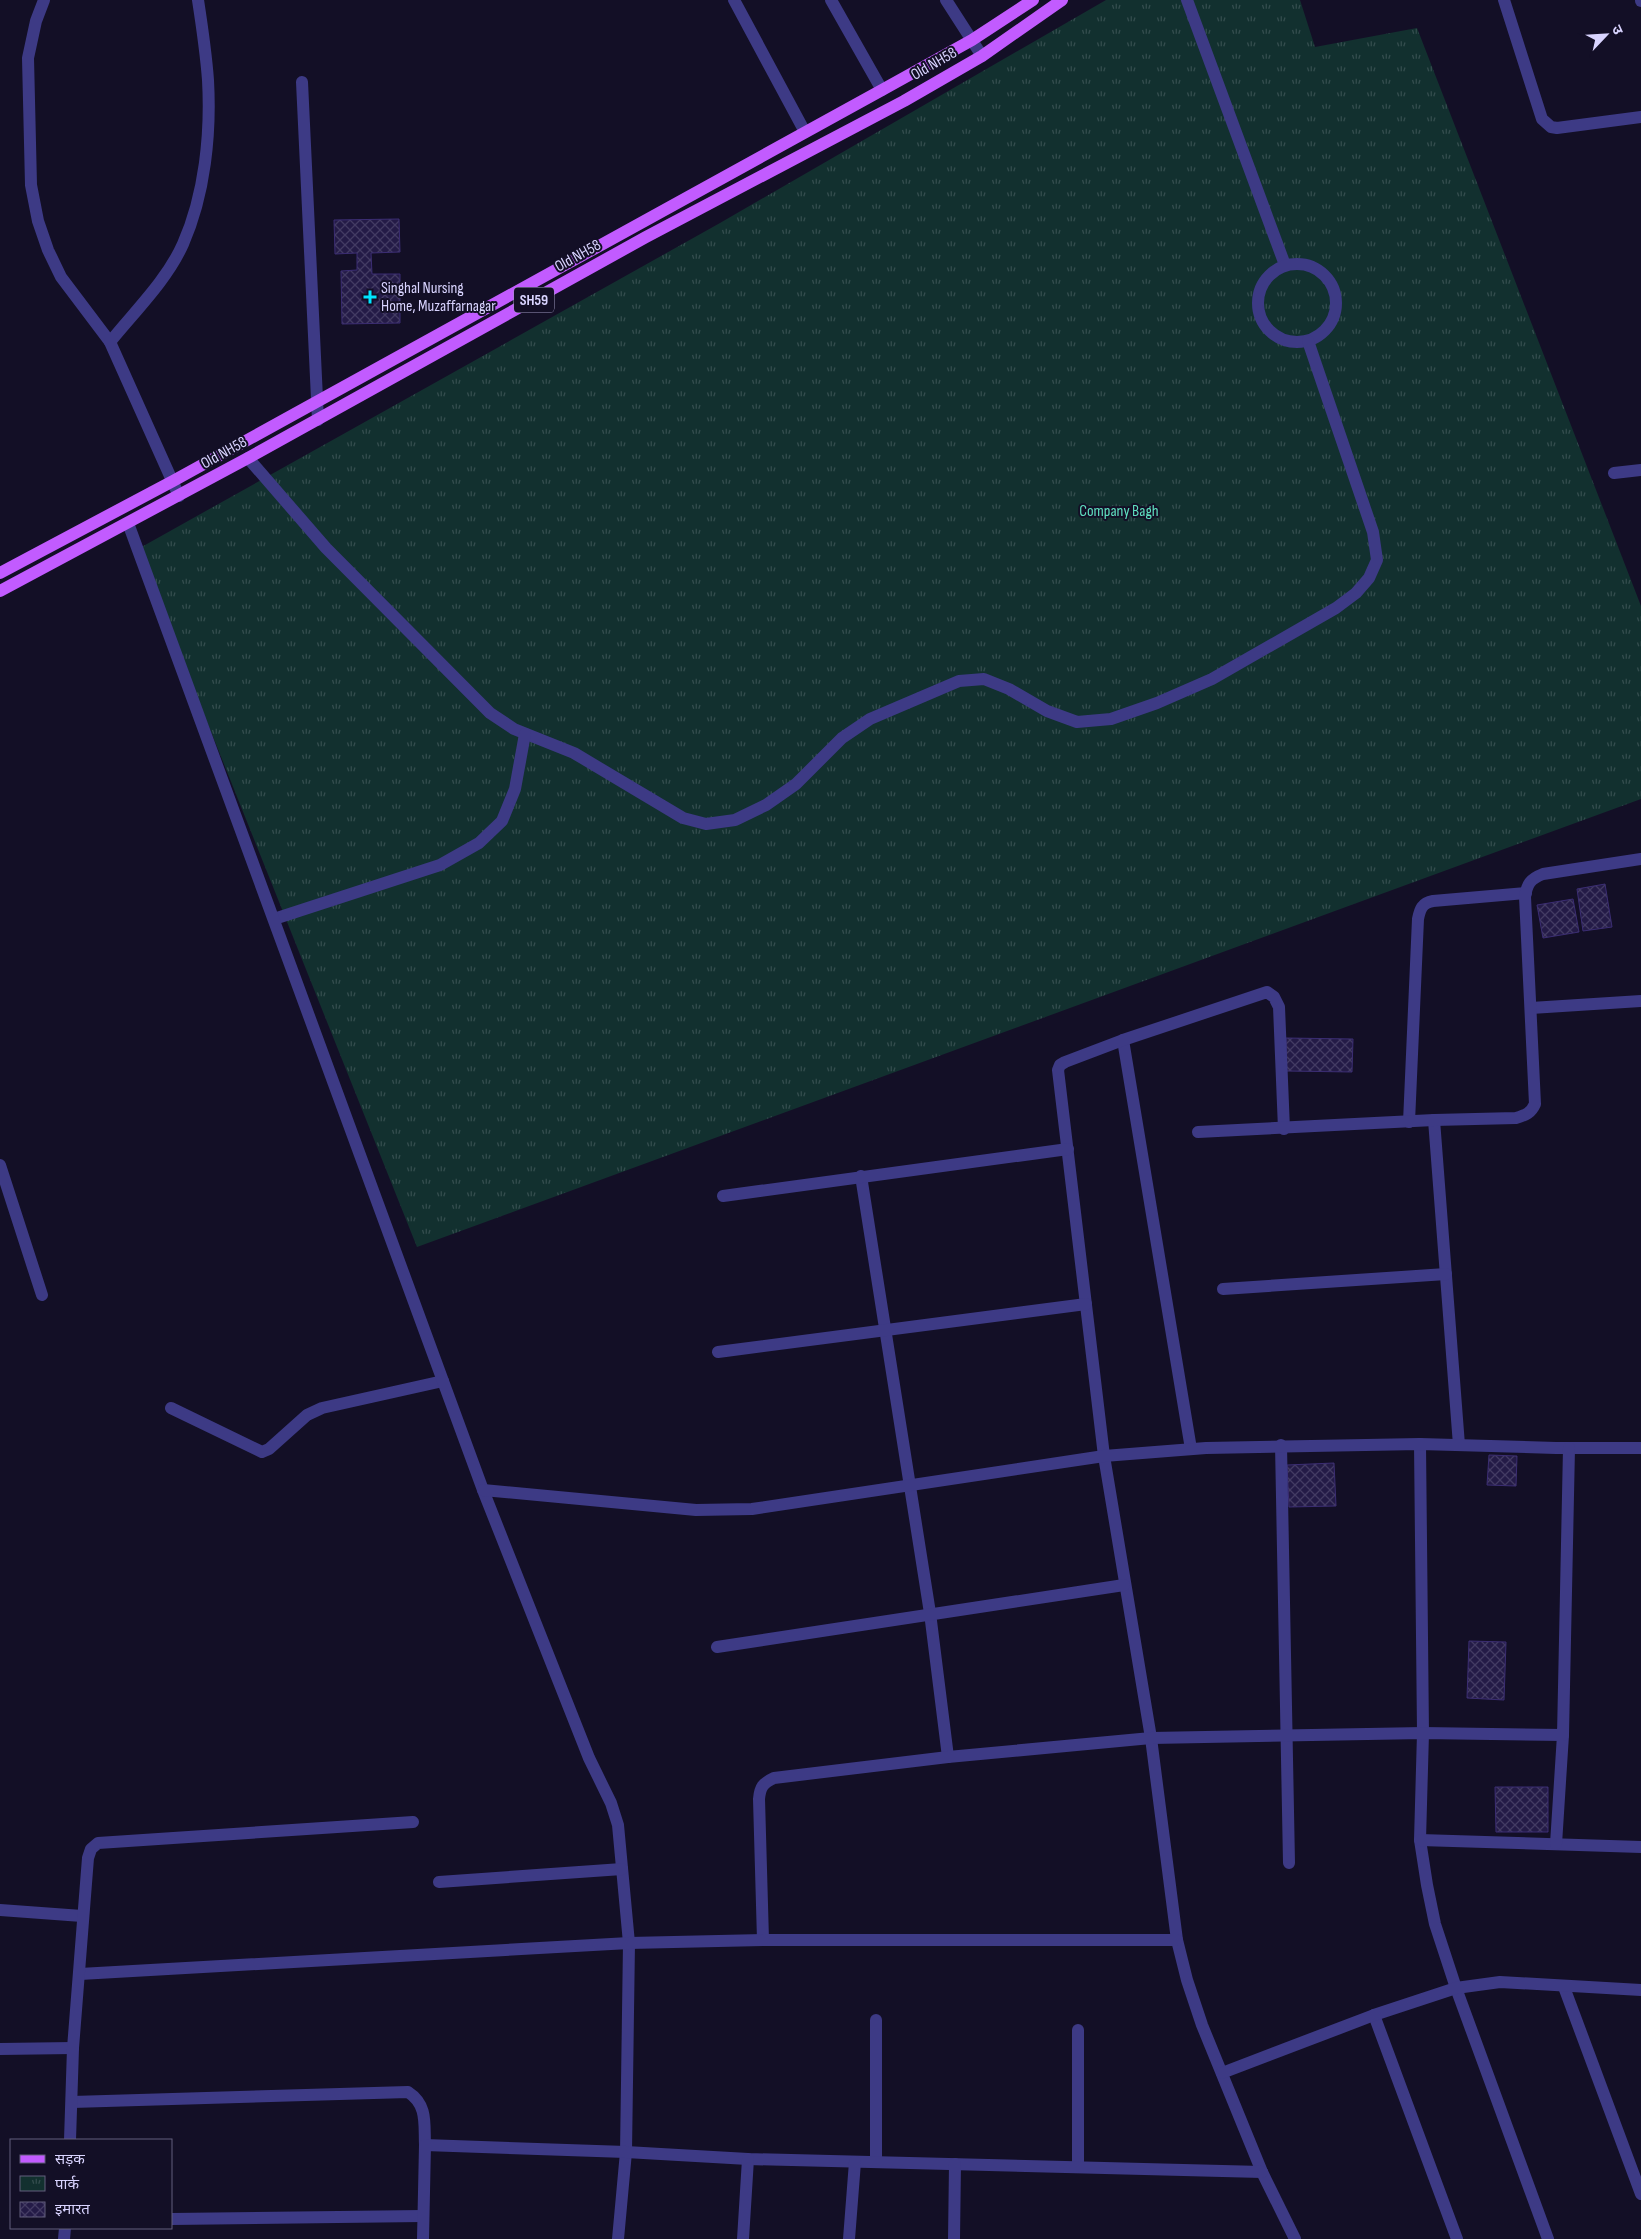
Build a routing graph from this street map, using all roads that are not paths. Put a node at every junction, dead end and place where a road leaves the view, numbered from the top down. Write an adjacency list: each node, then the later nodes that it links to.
1 (44, 0): 18 (street)
2 (198, 0): 18 (street)
3 (734, 0): 15 (street)
4 (831, 0): 13 (street)
5 (946, 0): 10 (street)
6 (1034, 0): 10 (main road, Old NH58 / SH59)
7 (1062, 0): 11 (main road, Old NH58 / SH59)
8 (1187, 0): 16 (street)
9 (1504, 0): 14 (street)
10 (972, 40): 11 (street); 13 (main road, Old NH58 / SH59)
11 (982, 56): 20 (main road, Old NH58 / SH59)
12 (302, 82): 19 (street)
13 (882, 90): 15 (main road, Old NH58 / SH59)
14 (1641, 117)
15 (805, 132): 19 (main road, Old NH58 / SH59)
16 (1285, 265): 17 (street); 17 (street)
17 (1308, 341): 29 (street)
18 (110, 342): 24 (street)
19 (316, 402): 20 (street); 24 (main road, Old NH58 / SH59)
20 (318, 420): 21 (main road, Old NH58 / SH59)
21 (248, 458): 25 (main road, Old NH58 / SH59); 29 (street)
22 (1641, 470): 23 (street)
23 (1614, 473)
24 (173, 481): 25 (street); 27 (main road, Old NH58 / SH59)
25 (179, 496): 26 (main road, Old NH58 / SH59)
26 (128, 523): 28 (main road, Old NH58 / SH59); 32 (street)
27 (0, 573)
28 (0, 592)
29 (525, 734): 32 (street)
30 (1641, 859): 31 (street)
31 (1526, 893): 34 (street); 37 (street)
32 (274, 919): 50 (street)
33 (1641, 1001): 34 (street)
34 (1531, 1008): 36 (street)
35 (1123, 1040): 38 (street); 40 (street); 57 (street)
36 (1434, 1120): 37 (street); 44 (street)
37 (1409, 1122): 38 (street)
38 (1284, 1129): 39 (street)
39 (1198, 1132)
40 (1068, 1149): 42 (street); 47 (street)
41 (0, 1164): 46 (street)
42 (861, 1176): 43 (street); 48 (street)
43 (723, 1196)
44 (1446, 1274): 45 (street); 54 (street)
45 (1223, 1289)
46 (42, 1295)
47 (1086, 1304): 48 (street); 58 (street)
48 (885, 1330): 49 (street); 59 (street)
49 (718, 1352)
50 (443, 1381): 51 (street); 60 (street)
51 (171, 1408)
52 (1420, 1444): 53 (street); 54 (street); 64 (street)
53 (1281, 1445): 57 (street); 65 (street)
54 (1459, 1445): 55 (street)
55 (1569, 1448): 56 (street); 66 (street)
56 (1641, 1448)
57 (1191, 1449): 58 (street)
58 (1104, 1456): 59 (street); 61 (street)
59 (910, 1485): 60 (street); 62 (street)
60 (483, 1490): 74 (street)
61 (1124, 1585): 62 (street); 67 (street)
62 (930, 1613): 63 (street); 68 (street)
63 (717, 1648)
64 (1423, 1733): 65 (street); 66 (street); 70 (street)
65 (1287, 1735): 67 (street); 73 (street)
66 (1563, 1735): 71 (street)
67 (1151, 1738): 68 (street); 79 (street)
68 (948, 1757): 78 (street)
69 (413, 1822): 77 (street)
70 (1420, 1840): 71 (street); 83 (street)
71 (1556, 1844): 72 (street)
72 (1641, 1847)
73 (1289, 1863)
74 (622, 1869): 75 (street); 80 (street)
75 (439, 1882)
76 (0, 1910): 77 (street)
77 (82, 1916): 81 (street)
78 (763, 1940): 79 (street); 80 (street)
79 (1177, 1940): 90 (street)
80 (629, 1943): 81 (street); 94 (street)
81 (80, 1974): 88 (street)
82 (1564, 1987): 83 (street); 84 (street); 101 (street)
83 (1456, 1988): 85 (street); 111 (street)
84 (1641, 1990)
85 (1374, 2015): 90 (street); 110 (street)
86 (876, 2020): 97 (street)
87 (1078, 2030): 99 (street)
88 (73, 2048): 89 (street); 91 (street)
89 (0, 2049)
90 (1222, 2073): 100 (street)
91 (72, 2102): 92 (street); 93 (street)
92 (70, 2139)
93 (425, 2145): 94 (street); 102 (street)
94 (626, 2152): 95 (street); 105 (street)
95 (748, 2159): 96 (street); 106 (street)
96 (855, 2162): 97 (street); 107 (street)
97 (876, 2162): 98 (street)
98 (955, 2164): 99 (street); 108 (street)
99 (1078, 2167): 100 (street)
100 (1262, 2172): 109 (street)
101 (1641, 2194)
102 (423, 2216): 103 (street); 104 (street)
103 (172, 2219)
104 (423, 2239)
105 (618, 2239)
106 (743, 2239)
107 (850, 2239)
108 (954, 2239)
109 (1295, 2239)
110 (1457, 2239)
111 (1548, 2239)

